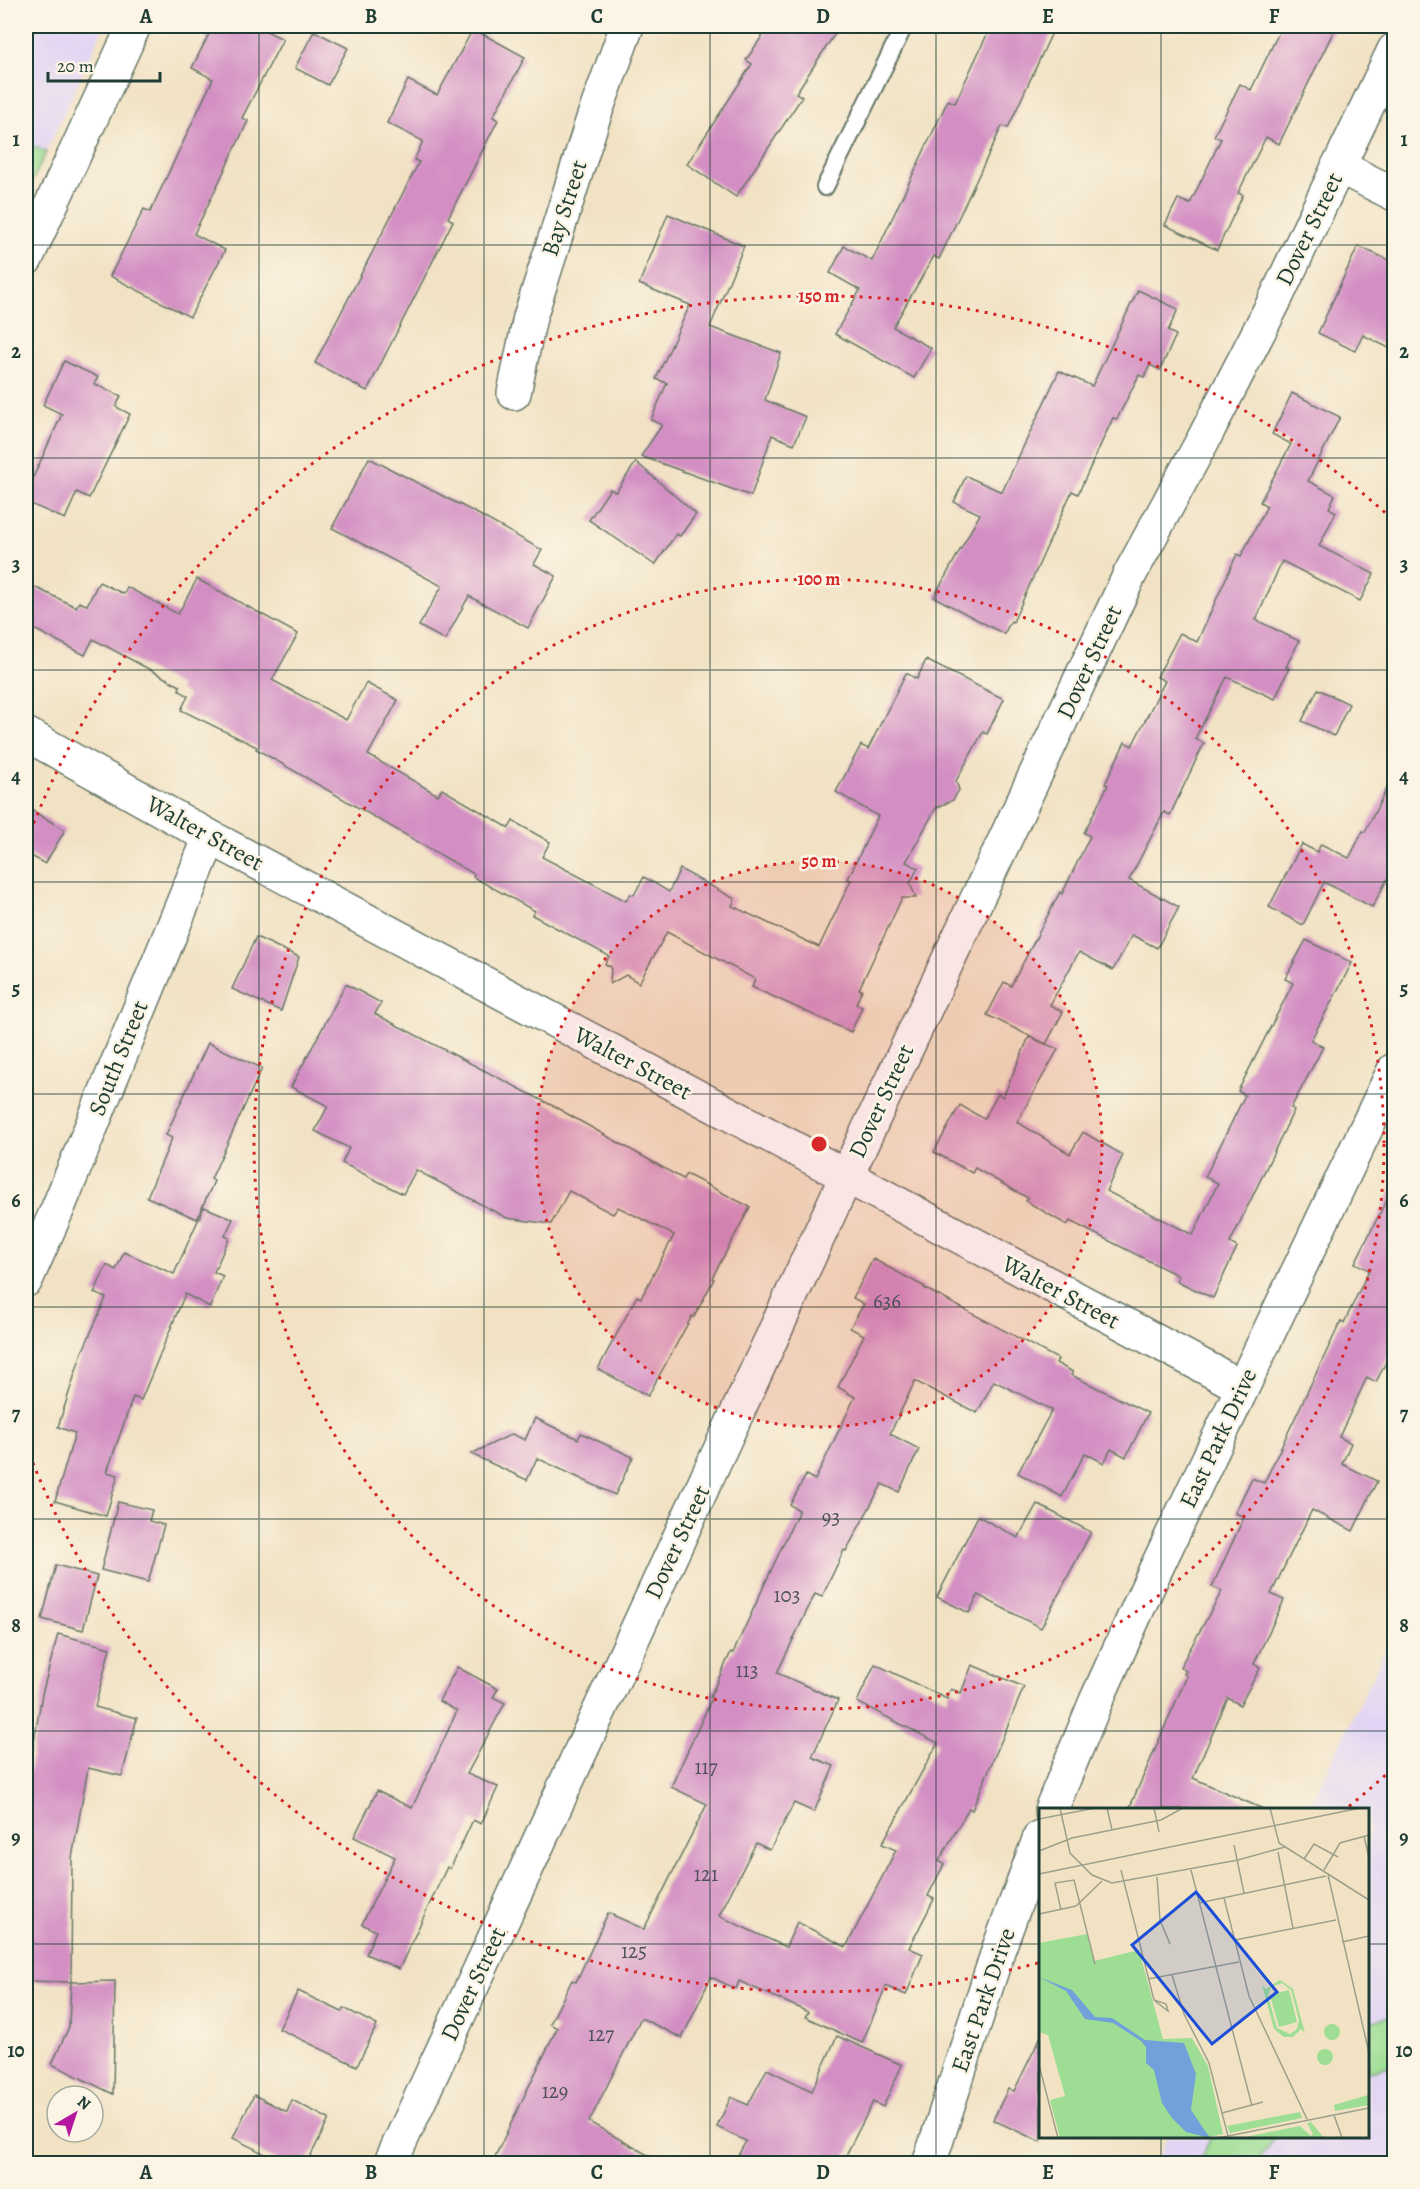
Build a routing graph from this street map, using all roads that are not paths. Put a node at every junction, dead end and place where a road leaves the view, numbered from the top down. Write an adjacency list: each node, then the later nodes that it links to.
1 (134, 26): 8 (street)
2 (627, 26): 9 (street, Bay Street)
3 (904, 26): 6 (lane)
4 (1395, 50): 5 (street, Dover Street)
5 (1338, 166): 7 (street); 13 (street, Dover Street)
6 (825, 187)
7 (1395, 194)
8 (26, 259)
9 (514, 393)
10 (26, 734): 11 (street, Walter Street)
11 (210, 837): 13 (street, Walter Street); 14 (street, South Street)
12 (1395, 1070): 15 (street, East Park Drive)
13 (846, 1177): 15 (street, Walter Street); 18 (street, Dover Street)
14 (26, 1280)
15 (1242, 1387): 16 (street, East Park Drive)
16 (1051, 1808)
17 (1039, 1842): 19 (street, East Park Drive)
18 (390, 2163)
19 (929, 2163)

